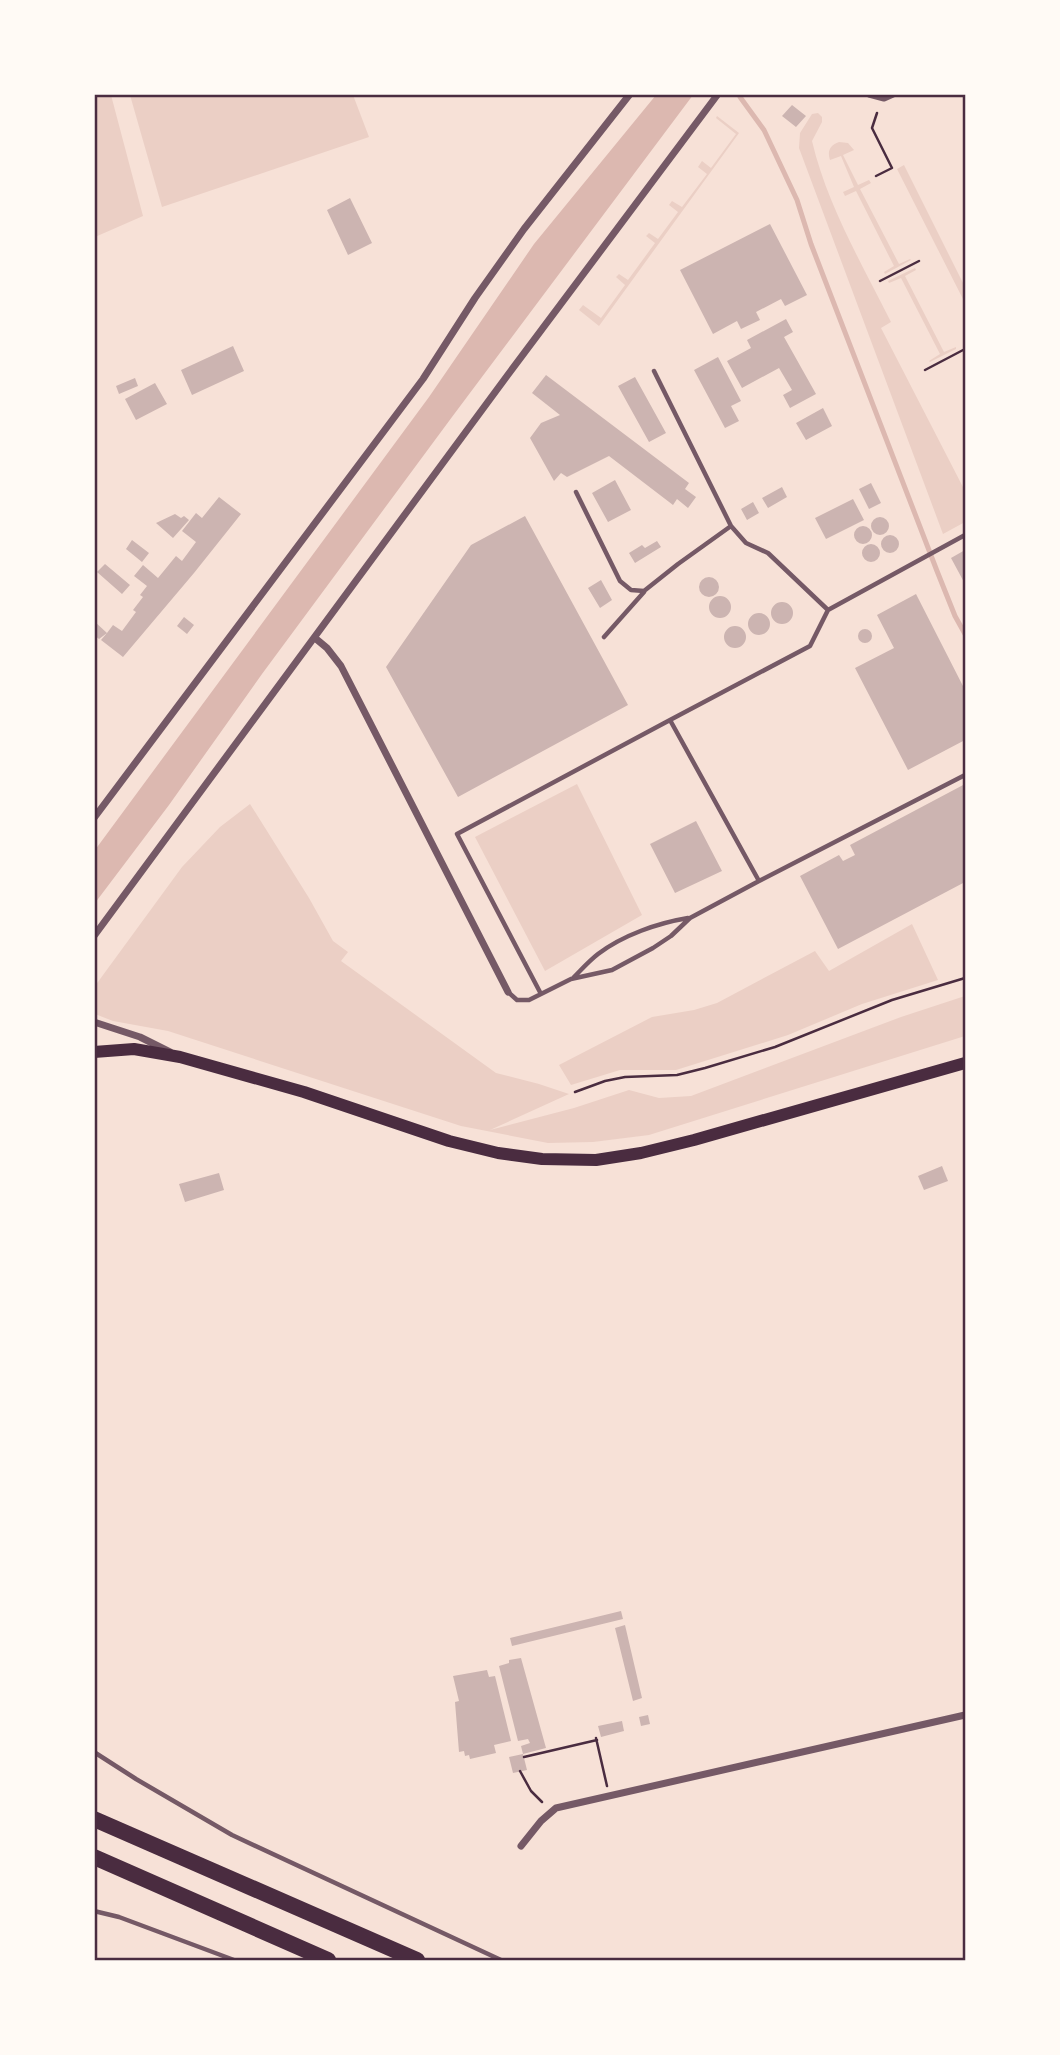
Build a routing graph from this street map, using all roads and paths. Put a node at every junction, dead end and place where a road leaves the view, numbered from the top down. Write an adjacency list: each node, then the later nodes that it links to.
1 (629, 94): 21 (street)
2 (718, 94): 18 (street)
3 (869, 94): 4 (street)
4 (893, 94)
5 (877, 113): 6 (path)
6 (876, 176)
7 (919, 261): 8 (path)
8 (880, 281)
9 (965, 349): 10 (path)
10 (925, 370)
11 (654, 371): 13 (lane)
12 (576, 492): 15 (lane)
13 (731, 526): 15 (lane); 16 (lane)
14 (965, 535): 16 (lane)
15 (644, 591): 17 (lane)
16 (828, 610): 19 (lane)
17 (604, 637)
18 (315, 638): 24 (street); 27 (street)
19 (670, 720): 22 (lane); 28 (lane)
20 (965, 775): 22 (lane)
21 (94, 818)
22 (759, 881): 23 (lane)
23 (690, 918): 26 (lane); 26 (lane)
24 (94, 936)
25 (965, 978): 33 (path)
26 (571, 979): 28 (lane)
27 (508, 992): 28 (lane)
28 (541, 994)
29 (94, 1022): 31 (street)
30 (94, 1052): 31 (main road)
31 (180, 1057): 32 (main road)
32 (965, 1063)
33 (575, 1092)
34 (965, 1715): 38 (street)
35 (94, 1752): 47 (lane)
36 (524, 1756): 38 (path)
37 (520, 1771): 39 (path)
38 (609, 1795): 39 (street)
39 (552, 1811): 41 (street)
40 (94, 1819): 46 (highway)
41 (521, 1846)
42 (94, 1857): 45 (highway)
43 (94, 1911): 44 (lane)
44 (234, 1961)
45 (328, 1961)
46 (417, 1961)
47 (502, 1961)

